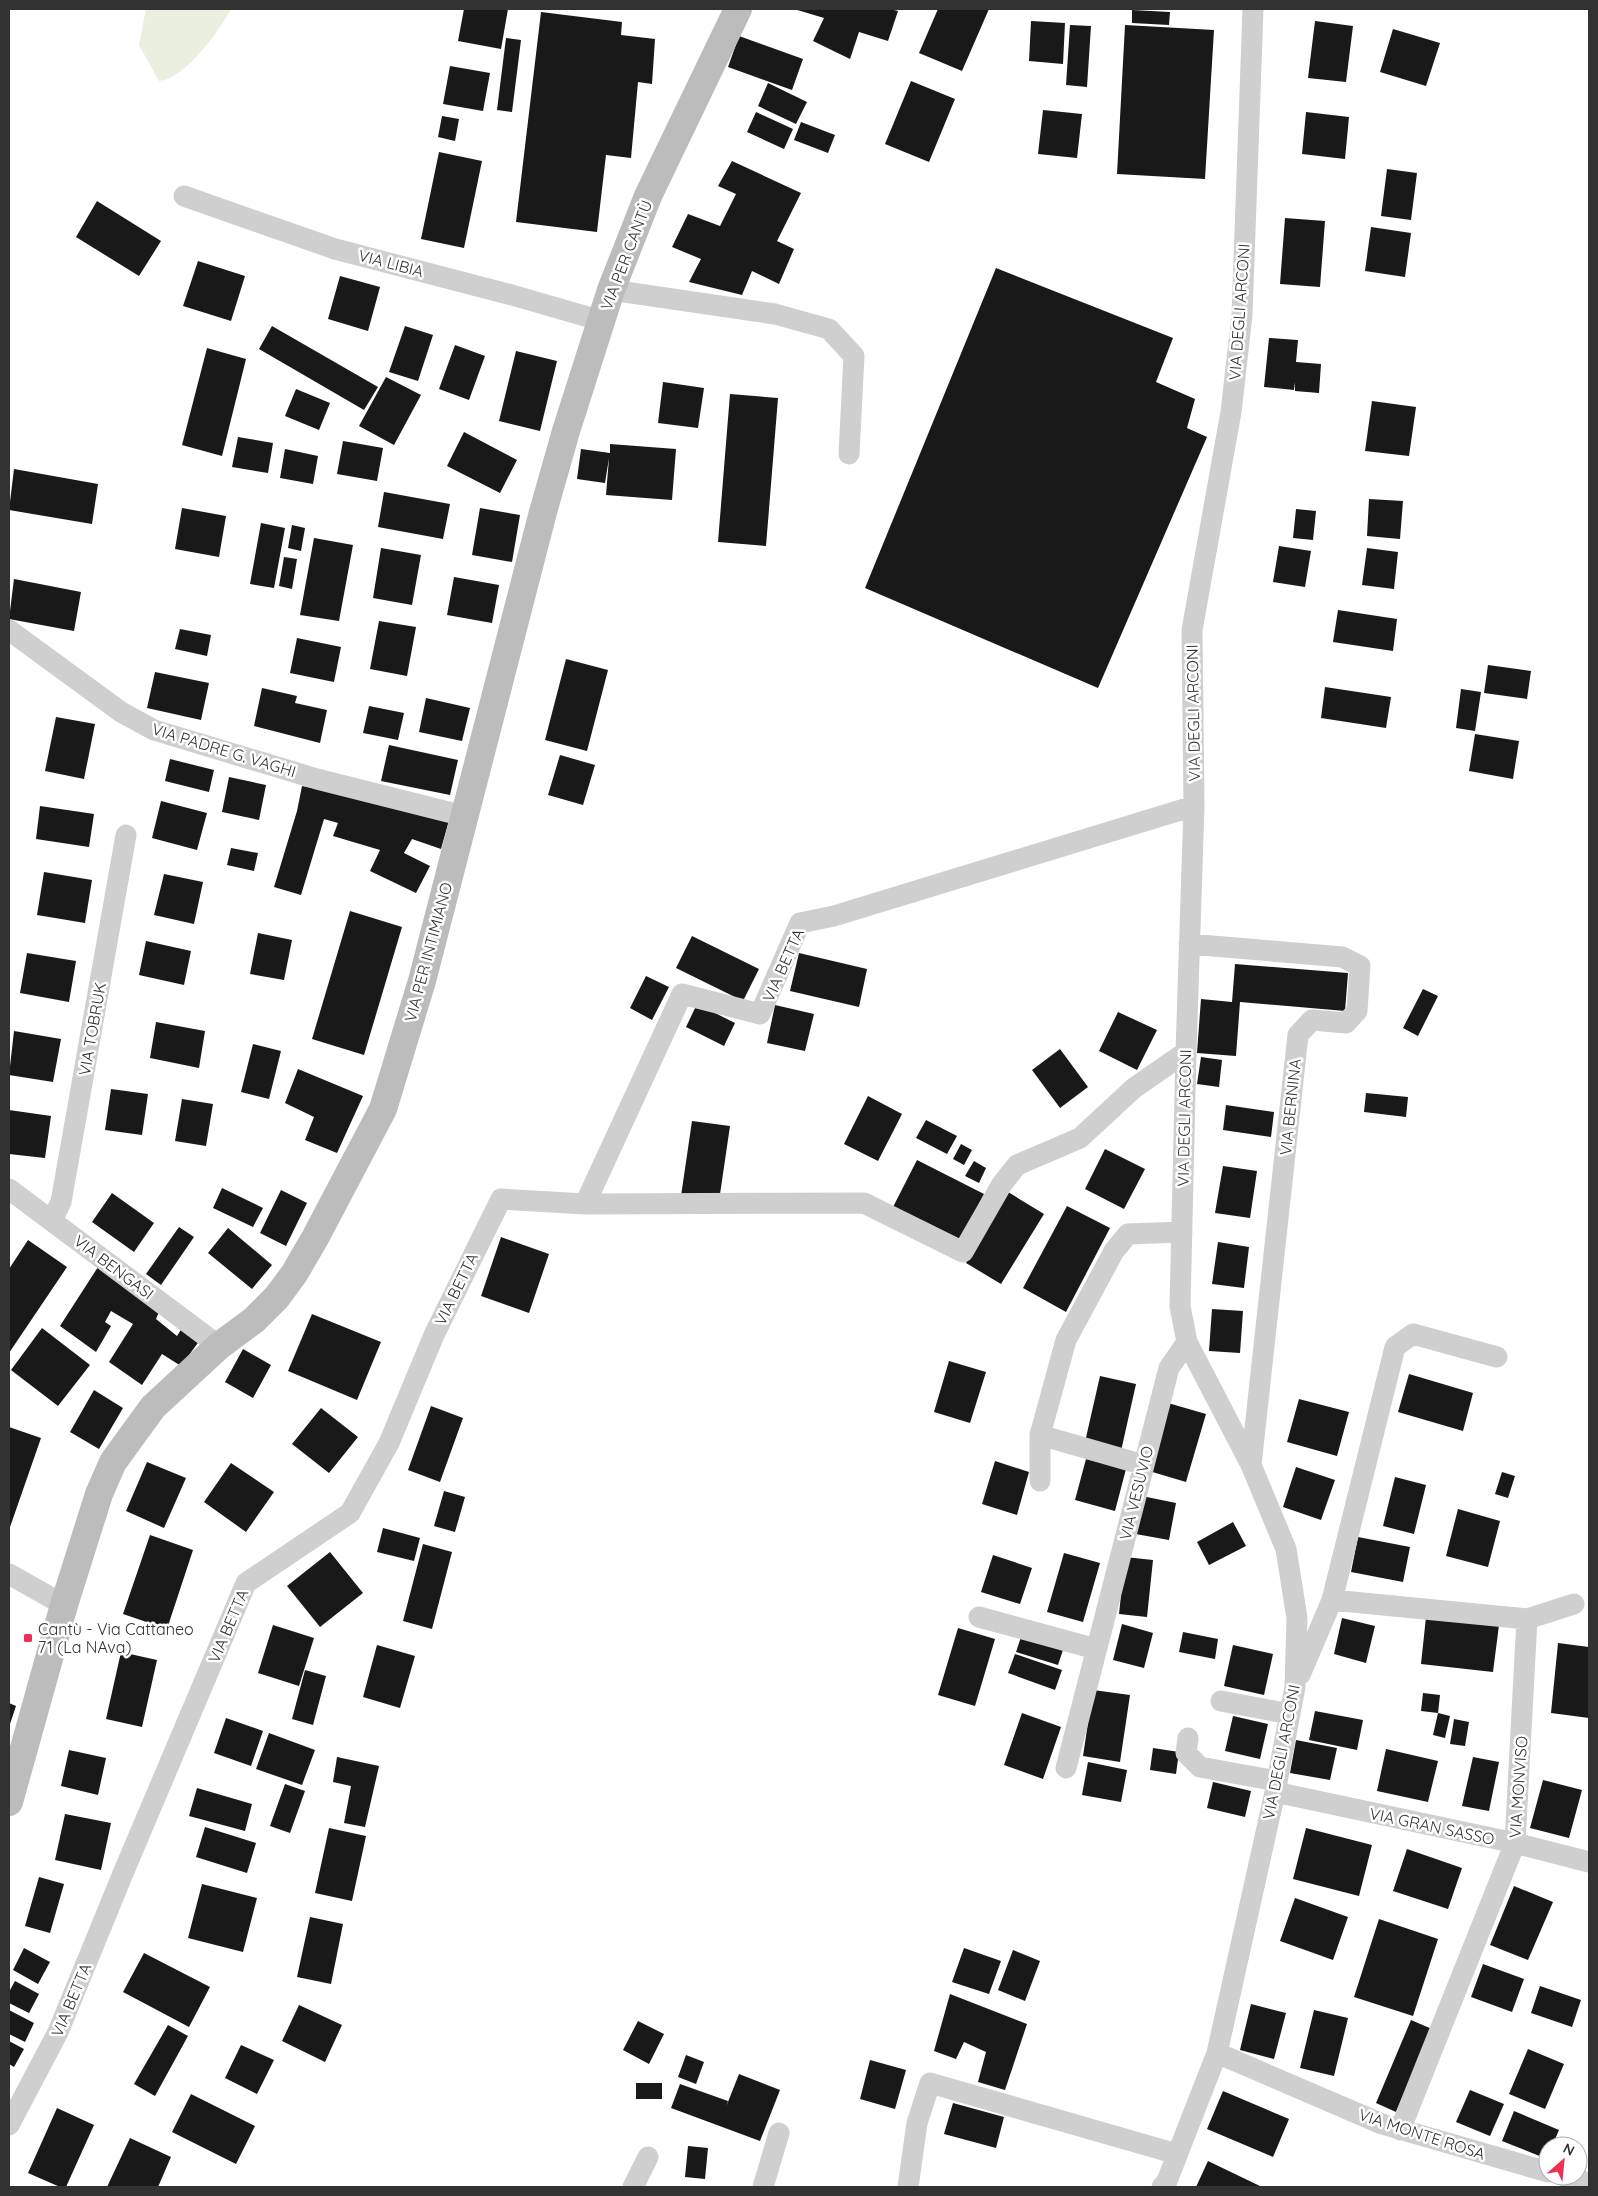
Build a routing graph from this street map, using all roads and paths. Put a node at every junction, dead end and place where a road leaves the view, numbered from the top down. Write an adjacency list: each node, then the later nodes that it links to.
1 (738, 9): 4 (street, VIA PER CANTÙ)
2 (1253, 9): 9 (street, VIA DEGLI ARCONI)
3 (184, 196): 5 (street, VIA LIBIA)
4 (611, 290): 5 (street, VIA PER CANTÙ); 6 (street)
5 (602, 321): 7 (street, VIA PER CANTÙ)
6 (849, 454)
7 (543, 512): 10 (street, VIA PER INTIMIANO)
8 (9, 630): 10 (street, VIA PADRE G. VAGHI)
9 (1194, 806): 12 (street, VIA DEGLI ARCONI); 15 (street, VIA BETTA)
10 (464, 816): 19 (street, VIA PER INTIMIANO)
11 (126, 835): 16 (street, VIA TOBRUK)
12 (1189, 944): 13 (street, VIA DEGLI ARCONI); 23 (street, VIA BERNINA)
13 (1186, 1052): 15 (street, VIA BETTA); 17 (street, VIA DEGLI ARCONI)
14 (9, 1189): 16 (street, VIA BENGASI)
15 (585, 1204): 42 (street, VIA BETTA)
16 (52, 1220): 19 (street, VIA BENGASI)
17 (1182, 1232): 18 (street, VIA DEGLI ARCONI); 21 (street)
18 (1186, 1342): 22 (street, VIA VESUVIO); 23 (street, VIA DEGLI ARCONI)
19 (219, 1346): 28 (street, VIA PER INTIMIANO)
20 (1497, 1356): 26 (street)
21 (1040, 1435): 22 (street); 24 (street)
22 (1144, 1465): 31 (street, VIA VESUVIO)
23 (1251, 1465): 32 (street, VIA DEGLI ARCONI)
24 (1040, 1481)
25 (9, 1574): 28 (street)
26 (1332, 1600): 30 (street); 32 (street)
27 (1574, 1604): 30 (street)
28 (64, 1605): 38 (street, VIA PER INTIMIANO)
29 (980, 1617): 31 (street)
30 (1527, 1619): 39 (street, VIA MONVISO)
31 (1096, 1648): 36 (street, VIA VESUVIO)
32 (1295, 1687): 34 (street, VIA DEGLI ARCONI)
33 (1221, 1701): 34 (street)
34 (1290, 1714): 37 (street, VIA DEGLI ARCONI)
35 (1188, 1738): 37 (street, VIA GRAN SASSO)
36 (1066, 1768)
37 (1276, 1786): 39 (street, VIA GRAN SASSO); 41 (street, VIA DEGLI ARCONI)
38 (9, 1802)
39 (1515, 1844): 40 (street, VIA GRAN SASSO); 43 (street, VIA MONVISO)
40 (1589, 1862)
41 (1217, 2053): 43 (street, VIA MONTE ROSA); 45 (street, VIA DEGLI ARCONI)
42 (9, 2125)
43 (1400, 2130): 47 (street, VIA MONTE ROSA)
44 (779, 2133): 49 (street)
45 (1177, 2154): 50 (street); 51 (street, VIA DEGLI ARCONI)
46 (648, 2157): 48 (street)
47 (1538, 2169)
48 (633, 2187)
49 (763, 2187)
50 (908, 2187)
51 (1162, 2187)

